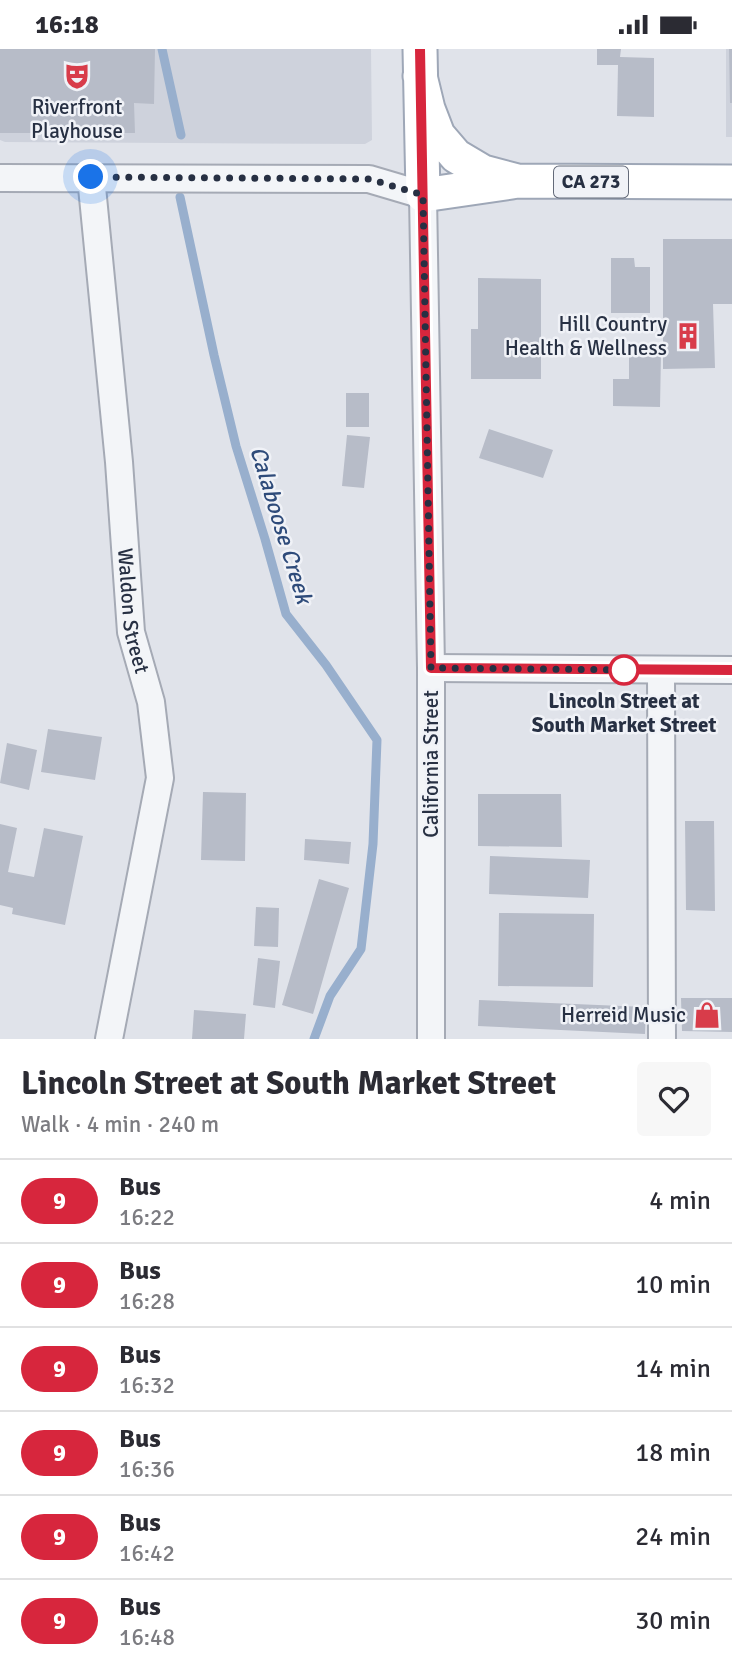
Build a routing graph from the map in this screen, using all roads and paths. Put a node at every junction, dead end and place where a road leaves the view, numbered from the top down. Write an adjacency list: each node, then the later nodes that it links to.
1 (420, 62): 4 (main road, California Street / CA 273); 6 (main road, California Street / CA 273)
2 (0, 177): 3 (street)
3 (91, 177): 6 (street); 10 (street, Waldon Street)
4 (517, 181): 5 (main road, CA 273); 6 (main road, CA 273)
5 (732, 182)
6 (423, 195): 7 (street, California Street)
7 (431, 668): 8 (street); 11 (street, California Street)
8 (661, 670): 9 (street); 12 (street)
9 (732, 670)
10 (109, 1039)
11 (431, 1039)
12 (662, 1039)

